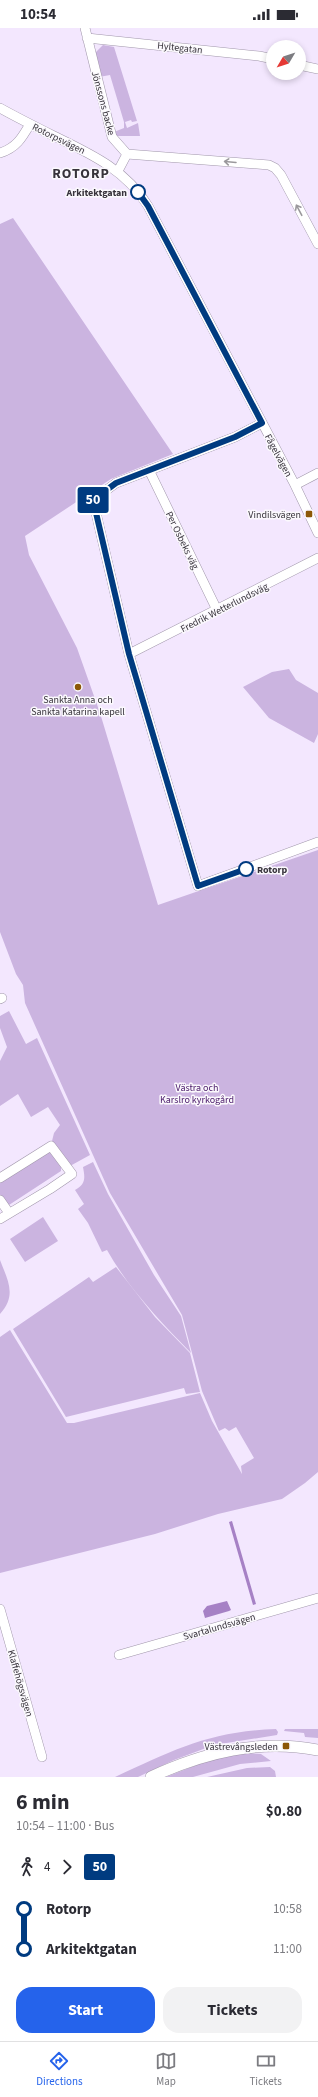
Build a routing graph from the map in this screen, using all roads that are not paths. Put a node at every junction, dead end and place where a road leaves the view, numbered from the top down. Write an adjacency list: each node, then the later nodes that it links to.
1 (85, 28): 2 (street, Jönssons backe)
2 (87, 38): 3 (street, Hyltegatan); 9 (street, Jönssons backe)
3 (266, 58)
4 (306, 66): 5 (street)
5 (318, 69)
6 (0, 108): 7 (street, Rotorpsvägen)
7 (30, 124): 8 (street); 10 (street, Rotorpsvägen)
8 (0, 153)
9 (127, 154): 10 (street); 11 (street, one-way to 9)
10 (118, 171): 12 (street, Fågelvägen)
11 (318, 244)
12 (262, 423): 13 (street); 15 (street, Fågelvägen)
13 (149, 470): 18 (street, Per Osbeks väg); 19 (street)
14 (318, 473): 15 (street)
15 (295, 485): 16 (street, Fågelvägen)
16 (318, 533)
17 (318, 558): 18 (street, Fredrik Wetterlundsväg)
18 (217, 610): 19 (street, Fredrik Wetterlundsväg)
19 (129, 654): 20 (street)
20 (318, 842)
21 (0, 1178): 23 (street)
22 (0, 1200): 23 (street)
23 (9, 1213): 24 (street)
24 (0, 1219)
25 (318, 1598): 27 (street, Svartalundsvägen)
26 (0, 1609): 29 (street, Klaffehögsvägen)
27 (120, 1655)
28 (318, 1750): 30 (street)
29 (42, 1757)
30 (151, 1777)

